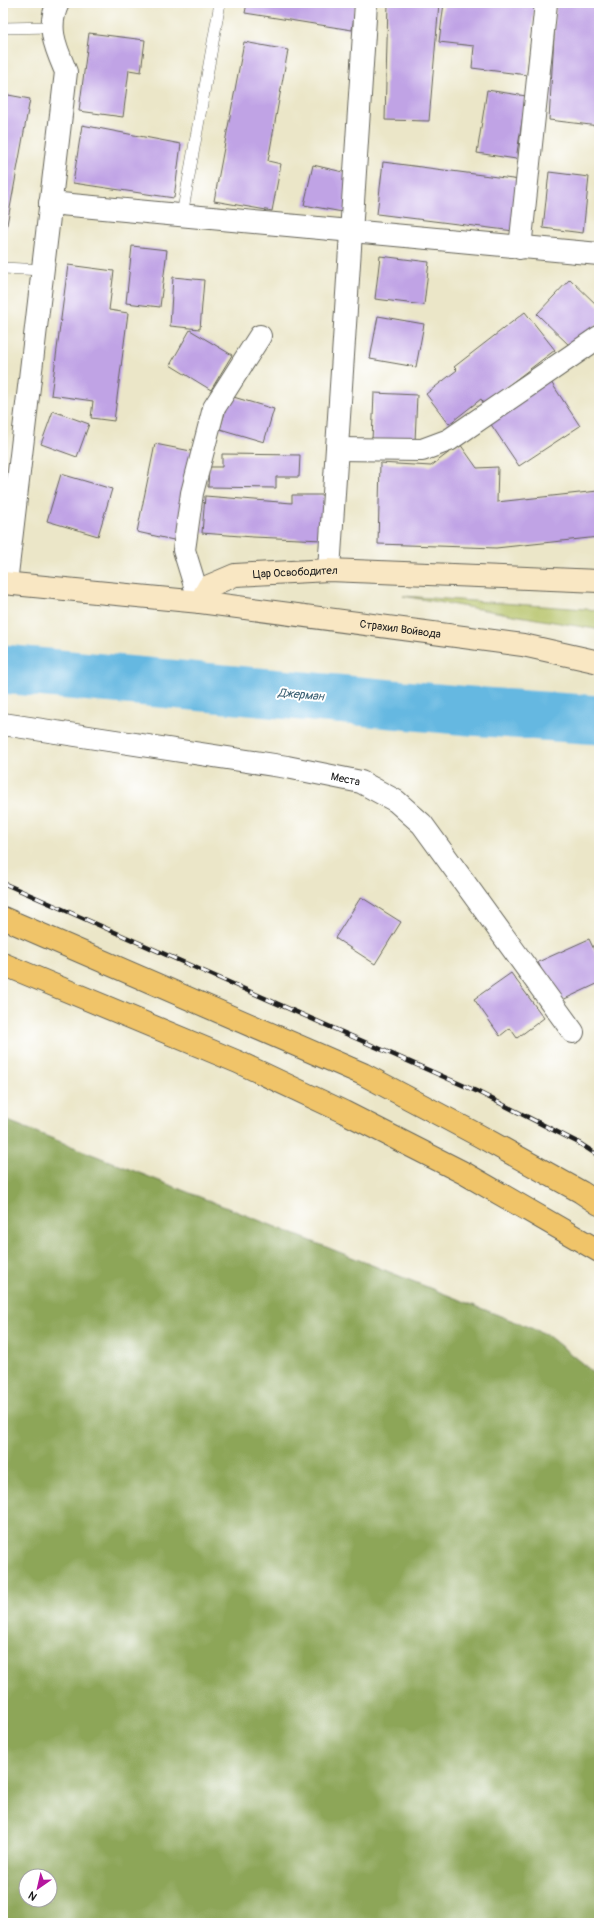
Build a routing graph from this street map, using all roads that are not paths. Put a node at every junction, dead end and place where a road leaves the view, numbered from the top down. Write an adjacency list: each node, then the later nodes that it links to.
1 (58, 3): 5 (street)
2 (220, 3): 8 (lane)
3 (546, 3): 10 (street)
4 (366, 13): 9 (street)
5 (53, 26): 6 (lane); 7 (street)
6 (3, 28)
7 (50, 203): 8 (street); 13 (street)
8 (182, 215): 9 (street)
9 (352, 231): 10 (street); 16 (street)
10 (520, 248): 11 (street)
11 (599, 254)
12 (3, 268): 13 (lane)
13 (43, 270): 19 (street)
14 (260, 336): 20 (street)
15 (599, 337): 16 (street)
16 (337, 449): 17 (street)
17 (329, 570): 18 (street, Цар Освободител); 20 (street, Цар Освободител)
18 (599, 581)
19 (4, 583): 20 (street)
20 (200, 602): 21 (street, Страхил Войвода)
21 (599, 662)
22 (3, 724): 25 (street, Места)
23 (3, 918): 26 (main road)
24 (3, 964): 27 (main road)
25 (573, 1032)
26 (599, 1204)
27 (599, 1251)

